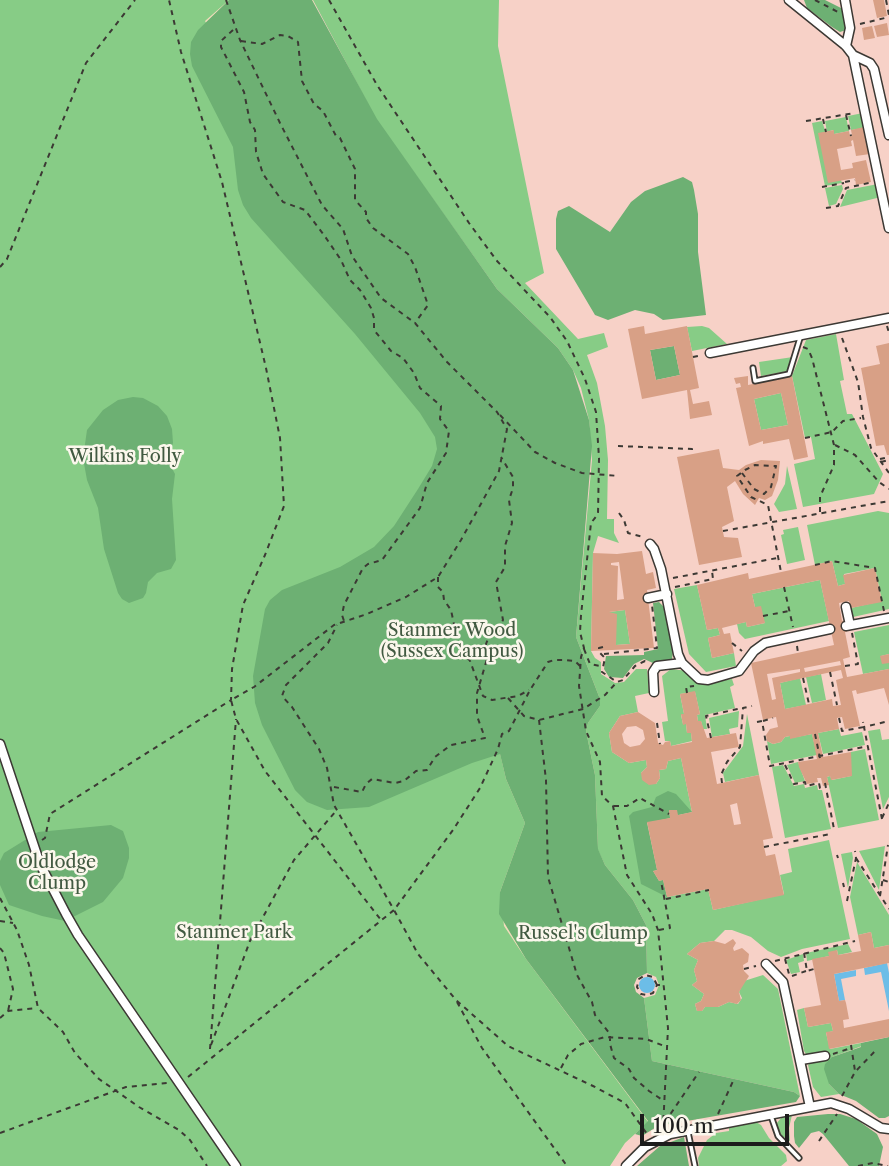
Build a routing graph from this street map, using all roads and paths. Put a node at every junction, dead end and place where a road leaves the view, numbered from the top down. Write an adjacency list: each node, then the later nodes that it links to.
1 (135, 0): 30 (path)
2 (169, 0): 97 (path)
3 (226, 0): 12 (path)
4 (329, 0): 50 (path)
5 (789, 0): 14 (street)
6 (815, 0): 10 (path)
7 (845, 0): 10 (street)
8 (886, 0): 9 (path)
9 (889, 16): 11 (path)
10 (849, 19): 14 (street)
11 (861, 23)
12 (235, 28): 13 (path); 72 (path)
13 (240, 40): 32 (path); 32 (path)
14 (846, 46): 15 (street)
15 (853, 55): 21 (street); 29 (street)
16 (860, 112): 17 (path)
17 (846, 114): 18 (path); 22 (path)
18 (823, 118): 19 (path); 20 (path)
19 (806, 121)
20 (826, 132)
21 (889, 135)
22 (851, 136)
23 (844, 182): 25 (path); 26 (path); 27 (path)
24 (872, 183): 26 (path)
25 (822, 187)
26 (854, 187): 27 (path)
27 (845, 188): 28 (path)
28 (826, 208)
29 (889, 228)
30 (0, 267)
31 (889, 318): 33 (street)
32 (415, 323): 38 (path)
33 (843, 327): 34 (street); 39 (path)
34 (800, 341): 35 (street); 37 (lane); 40 (path)
35 (707, 354): 36 (path)
36 (693, 356)
37 (752, 368)
38 (497, 412): 45 (path); 50 (path)
39 (863, 417): 40 (path); 47 (path)
40 (832, 432): 41 (path); 42 (path)
41 (804, 438)
42 (834, 444): 52 (path); 55 (path)
43 (618, 446): 44 (path)
44 (692, 454)
45 (500, 456): 63 (path); 93 (path)
46 (889, 458): 47 (path)
47 (880, 460): 49 (path)
48 (742, 473): 48 (path); 56 (path)
49 (889, 473)
50 (599, 475): 51 (path); 79 (path)
51 (619, 475)
52 (889, 489)
53 (889, 501): 55 (path)
54 (619, 513): 58 (path)
55 (820, 514): 56 (path)
56 (771, 523): 57 (path); 59 (path)
57 (723, 531)
58 (649, 541): 64 (street)
59 (778, 558): 61 (path); 62 (path)
60 (815, 565): 71 (path)
61 (711, 570): 64 (path); 66 (path)
62 (781, 572)
63 (438, 577): 72 (path); 93 (path)
64 (664, 580): 66 (street)
65 (784, 587): 69 (path)
66 (666, 592): 67 (street); 85 (street)
67 (650, 597): 81 (path)
68 (846, 607): 75 (street)
69 (789, 611): 70 (path); 76 (path)
70 (763, 616)
71 (887, 618): 75 (street)
72 (344, 621): 73 (path)
73 (337, 624): 97 (path); 123 (path)
74 (830, 629): 76 (street)
75 (850, 629): 89 (path)
76 (795, 637): 82 (path); 85 (street)
77 (732, 643): 80 (path)
78 (603, 647): 83 (path)
79 (584, 648): 86 (path); 87 (path)
80 (740, 649)
81 (643, 651): 83 (path); 84 (path)
82 (798, 653)
83 (604, 654): 87 (path)
84 (645, 661): 88 (path); 92 (path)
85 (682, 663): 88 (street)
86 (581, 666): 94 (path); 102 (path)
87 (601, 666): 92 (path)
88 (657, 666): 95 (street)
89 (845, 666)
90 (830, 672): 99 (path)
91 (803, 678): 98 (path)
92 (617, 682): 102 (path)
93 (479, 686): 96 (path); 123 (path)
94 (530, 690): 96 (path); 103 (path)
95 (654, 692)
96 (507, 697): 103 (path)
97 (231, 700): 106 (path); 133 (path)
98 (809, 704)
99 (837, 705)
100 (752, 706): 101 (path)
101 (743, 708): 115 (path); 121 (path)
102 (583, 709): 107 (path); 126 (path)
103 (519, 711): 107 (path); 147 (path)
104 (773, 718): 108 (path)
105 (839, 718): 113 (path)
106 (236, 719): 131 (path); 168 (path)
107 (539, 720): 166 (path)
108 (762, 721): 110 (path); 120 (path)
109 (889, 721): 113 (path)
110 (757, 722)
111 (863, 722): 113 (path)
112 (657, 723): 117 (path)
113 (864, 727): 118 (path)
114 (815, 734): 119 (path)
115 (710, 738)
116 (0, 744): 133 (street)
117 (660, 744)
118 (868, 747): 119 (path); 125 (path)
119 (820, 757): 120 (path)
120 (783, 764): 124 (path)
121 (722, 783)
122 (825, 783): 124 (path)
123 (332, 787): 127 (path)
124 (826, 787): 129 (path)
125 (889, 803)
126 (613, 806): 128 (path); 151 (path)
127 (338, 810): 131 (path); 147 (path)
128 (669, 814)
129 (834, 829)
130 (830, 834): 134 (path)
131 (315, 835): 148 (path); 168 (path)
132 (888, 845): 137 (path)
133 (34, 846): 177 (street)
134 (764, 847)
135 (855, 851): 136 (path)
136 (856, 858): 141 (path); 144 (path)
137 (882, 879): 139 (path); 141 (path)
138 (661, 881): 143 (path)
139 (889, 881)
140 (709, 890): 143 (path)
141 (880, 896): 146 (path)
142 (0, 898): 145 (path)
143 (664, 900): 151 (path)
144 (847, 901)
145 (1, 903): 150 (path)
146 (889, 909)
147 (394, 910): 148 (path); 162 (path)
148 (381, 920): 171 (path)
149 (0, 922): 150 (path)
150 (13, 923): 163 (path)
151 (658, 930): 161 (path)
152 (855, 941): 154 (path)
153 (0, 948): 164 (path)
154 (804, 952): 155 (path); 159 (path)
155 (784, 958): 156 (path); 159 (path)
156 (766, 964): 157 (path); 172 (street)
157 (744, 969)
158 (814, 969): 159 (path)
159 (807, 971)
160 (657, 985): 160 (path); 161 (path)
161 (665, 985): 167 (path)
162 (456, 1000): 173 (path); 196 (path)
163 (38, 1008): 164 (path); 178 (path)
164 (8, 1011): 165 (path)
165 (0, 1018)
166 (610, 1037): 167 (path); 173 (path); 180 (path)
167 (668, 1047): 180 (path)
168 (210, 1049): 171 (path)
169 (876, 1050): 175 (path)
170 (825, 1056): 172 (street); 175 (path)
171 (209, 1060): 177 (path)
172 (801, 1060): 181 (street)
173 (560, 1070): 191 (path)
174 (699, 1072): 185 (path)
175 (855, 1072): 179 (path)
176 (734, 1079): 184 (path)
177 (181, 1083): 178 (path); 195 (street)
178 (115, 1091): 188 (path); 194 (path)
179 (842, 1098)
180 (665, 1102): 185 (path)
181 (810, 1107): 183 (street); 186 (street)
182 (840, 1110): 190 (path)
183 (770, 1115): 187 (street); 192 (lane)
184 (716, 1118)
185 (664, 1123): 189 (path)
186 (889, 1129)
187 (688, 1130): 189 (street); 198 (lane)
188 (0, 1133)
189 (662, 1136): 191 (street)
190 (819, 1141)
191 (652, 1142): 197 (street)
192 (799, 1158)
193 (889, 1161): 200 (path)
194 (207, 1166)
195 (236, 1166)
196 (567, 1166)
197 (626, 1166)
198 (695, 1166)
199 (858, 1166): 200 (path)
200 (887, 1166)

